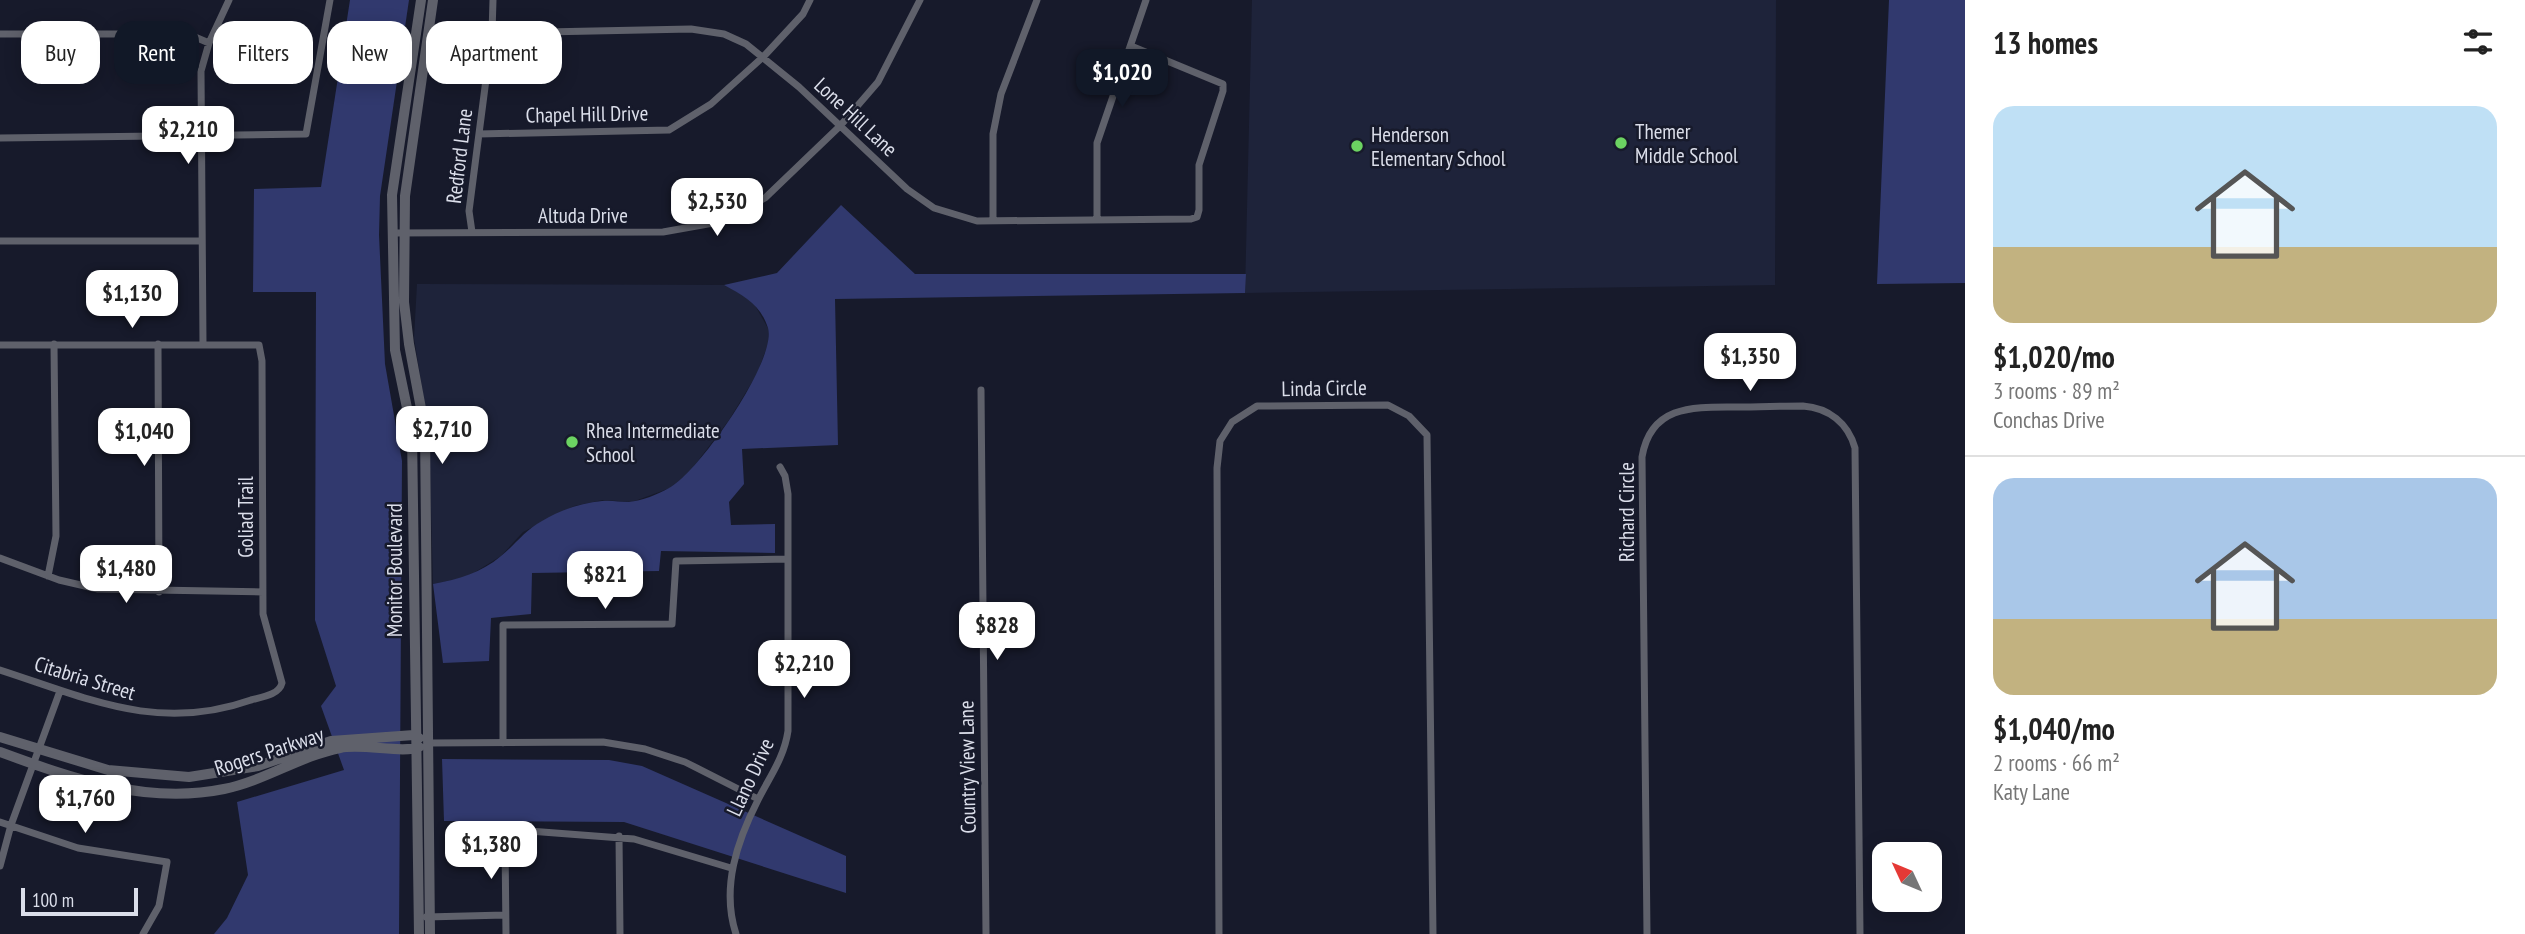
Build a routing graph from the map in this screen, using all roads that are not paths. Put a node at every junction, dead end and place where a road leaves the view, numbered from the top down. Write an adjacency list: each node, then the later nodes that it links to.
1 (229, 0): 13 (street)
2 (330, 0): 19 (street)
3 (421, 0): 24 (street, Monitor Boulevard)
4 (433, 0): 25 (street, Monitor Boulevard)
5 (493, 0): 10 (street, Redford Lane)
6 (810, 0): 15 (street, Chapel Hill Drive)
7 (920, 0): 17 (street, Altuda Drive)
8 (1038, 0): 21 (street)
9 (1146, 0): 14 (street)
10 (492, 21)
11 (562, 32): 15 (street, Lone Hill Lane)
12 (0, 34): 13 (street)
13 (209, 43): 19 (street)
14 (1131, 46): 22 (street); 22 (street, Lone Hill Lane)
15 (764, 56): 17 (street, Lone Hill Lane); 18 (street, Chapel Hill Drive)
16 (485, 84): 18 (street, Redford Lane)
17 (840, 126): 21 (street, Lone Hill Lane); 23 (street, Altuda Drive)
18 (479, 134): 23 (street, Redford Lane)
19 (202, 137): 20 (street); 27 (street)
20 (0, 138)
21 (993, 219): 22 (street, Lone Hill Lane)
22 (1097, 220)
23 (472, 232): 25 (street, Altuda Drive)
24 (392, 233): 25 (street, Altuda Drive); 42 (street, Monitor Boulevard)
25 (405, 233): 44 (street, Monitor Boulevard)
26 (0, 241): 27 (street)
27 (202, 241): 30 (street)
28 (54, 344): 29 (street); 31 (street); 36 (street)
29 (158, 344): 30 (street); 37 (street)
30 (203, 344): 38 (street, Goliad Trail)
31 (0, 345)
32 (981, 390): 65 (street, Country View Lane)
33 (780, 467): 35 (street, Llano Drive)
34 (0, 558): 36 (street)
35 (788, 559): 45 (street); 50 (street, Llano Drive)
36 (48, 576): 37 (street)
37 (159, 592): 38 (street)
38 (263, 592): 40 (street, Goliad Trail)
39 (0, 670): 41 (street, Citabria Street)
40 (281, 687): 41 (street, Citabria Street)
41 (60, 691): 46 (street)
42 (414, 735): 44 (street); 46 (street, Rogers Parkway); 47 (street, Monitor Boulevard)
43 (0, 737): 46 (street, Rogers Parkway)
44 (429, 743): 45 (street); 47 (street); 57 (street, Monitor Boulevard)
45 (503, 743): 50 (street)
46 (39, 749): 49 (street)
47 (414, 750): 49 (street, Rogers Parkway); 58 (street, Monitor Boulevard)
48 (0, 752): 49 (street, Rogers Parkway)
49 (33, 764): 52 (street)
50 (758, 799): 55 (street, Llano Drive)
51 (0, 822): 52 (street)
52 (11, 825): 54 (street); 59 (street)
53 (619, 836): 55 (street); 56 (street); 63 (street)
54 (0, 866)
55 (731, 868): 64 (street, Llano Drive)
56 (505, 915): 57 (street); 62 (street)
57 (430, 917): 58 (street); 61 (street, Monitor Boulevard)
58 (418, 918): 60 (street, Monitor Boulevard)
59 (143, 934)
60 (419, 934)
61 (430, 934)
62 (506, 934)
63 (620, 934)
64 (736, 934)
65 (986, 934)
66 (1219, 934): 67 (street, Linda Circle)
67 (1433, 934)
68 (1647, 934): 69 (street, Richard Circle)
69 (1860, 934)

